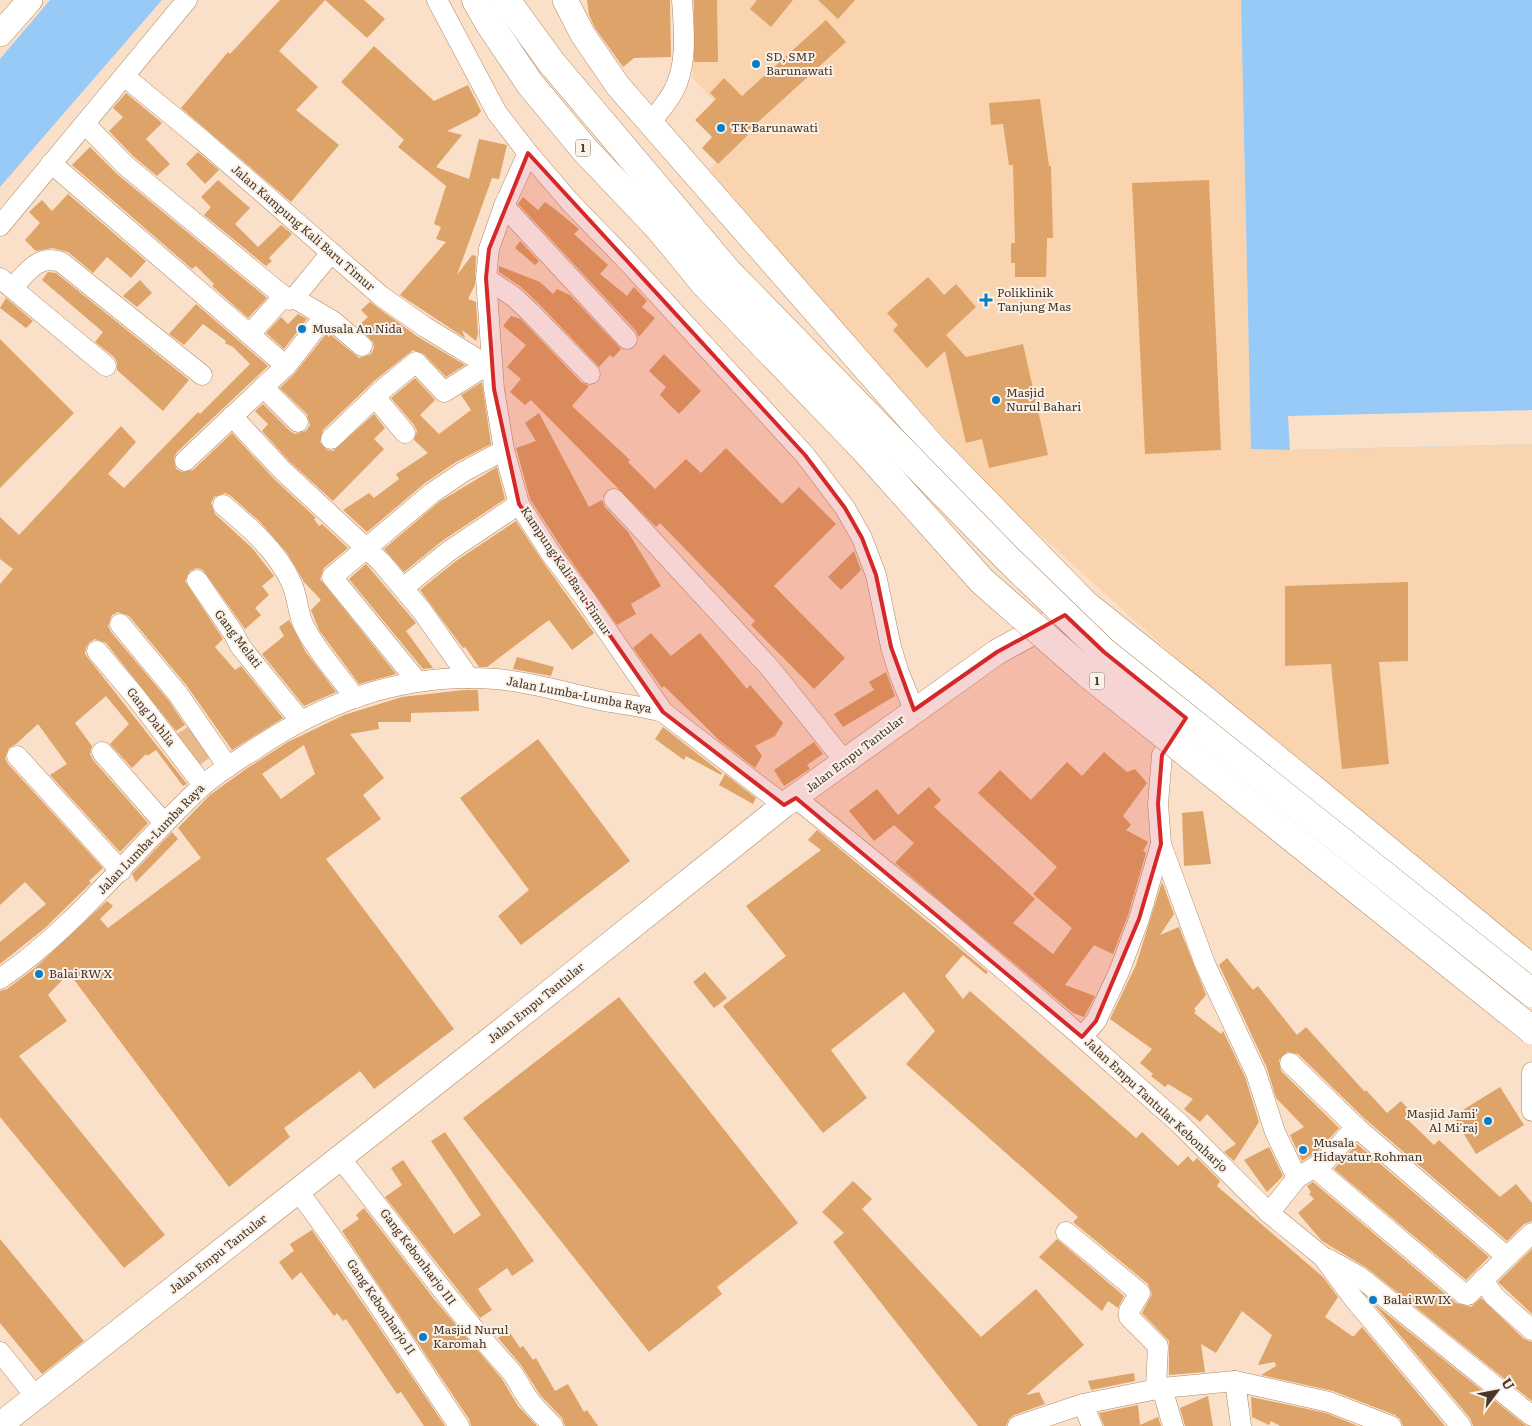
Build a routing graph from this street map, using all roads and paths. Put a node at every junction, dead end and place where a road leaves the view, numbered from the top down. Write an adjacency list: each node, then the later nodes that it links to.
1 (30, 0): 8 (street)
2 (187, 0): 9 (street)
3 (437, 0): 12 (street)
4 (476, 0): 18 (highway, 1)
5 (506, 0): 18 (highway, 1)
6 (682, 0): 10 (street)
7 (573, 6): 10 (street)
8 (0, 34)
9 (124, 76): 11 (street); 16 (street, Jalan Kampung Kali Baru Timur)
10 (650, 123): 44 (street)
11 (85, 124): 13 (street); 20 (street)
12 (528, 153): 14 (street, Kampung Kali Baru Timur); 51 (street)
13 (52, 163): 15 (street); 22 (street)
14 (504, 206): 17 (street, Kampung Kali Baru Timur); 23 (street)
15 (0, 226)
16 (331, 253): 20 (street); 27 (street, Jalan Kampung Kali Baru Timur)
17 (486, 278): 27 (street, Kampung Kali Baru Timur); 29 (street)
18 (716, 278): 65 (highway, 1, bridge); 66 (highway, 1, bridge)
19 (6, 283): 25 (street); 28 (street)
20 (289, 297): 21 (street); 22 (street)
21 (324, 317): 24 (street); 26 (street)
22 (250, 334): 26 (street)
23 (627, 339)
24 (362, 346)
25 (106, 366)
26 (286, 366): 30 (street)
27 (490, 366): 31 (street); 36 (street, Kampung Kali Baru Timur)
28 (202, 374)
29 (590, 374)
30 (263, 387): 32 (street); 33 (street)
31 (375, 397): 34 (street); 35 (street)
32 (232, 416): 37 (street); 41 (street)
33 (298, 422)
34 (405, 433)
35 (331, 439)
36 (504, 450): 39 (street, Kampung Kali Baru Timur); 41 (street)
37 (185, 461)
38 (614, 499): 56 (street)
39 (519, 504): 43 (street); 52 (street, Kampung Kali Baru Timur)
40 (222, 505): 50 (street)
41 (368, 548): 43 (street); 48 (street)
42 (197, 580): 53 (street, Gang Melati)
43 (404, 588): 47 (street)
44 (1086, 603): 49 (street); 51 (street, Jalan Empu Tantular)
45 (120, 624): 57 (street)
46 (97, 651): 58 (street, Gang Dahlia)
47 (469, 678): 48 (street, Jalan Lumba-Lumba Raya); 52 (street, Jalan Lumba-Lumba Raya)
48 (417, 681): 50 (street, Jalan Lumba-Lumba Raya)
49 (1201, 695): 61 (street); 63 (street)
50 (355, 698): 53 (street, Jalan Lumba-Lumba Raya)
51 (914, 710): 56 (street, Jalan Empu Tantular)
52 (663, 712): 59 (street, Kampung Kali Baru Timur)
53 (300, 720): 57 (street, Jalan Lumba-Lumba Raya)
54 (102, 752): 60 (street)
55 (17, 756): 62 (street)
56 (846, 763): 59 (street, Jalan Empu Tantular)
57 (228, 767): 58 (street, Jalan Lumba-Lumba Raya)
58 (203, 785): 60 (street, Jalan Lumba-Lumba Raya)
59 (790, 802): 67 (street, Jalan Empu Tantular Kebonharjo); 72 (street, Jalan Empu Tantular)
60 (164, 823): 62 (street, Jalan Lumba-Lumba Raya)
61 (1161, 844): 67 (street); 74 (street)
62 (121, 871): 64 (street, Jalan Lumba-Lumba Raya)
63 (1532, 967)
64 (4, 970)
65 (1532, 993)
66 (1532, 1030)
67 (1082, 1037): 76 (street, Jalan Empu Tantular Kebonharjo)
68 (1290, 1063): 71 (street)
69 (1532, 1072): 70 (street)
70 (1532, 1110)
71 (1356, 1128): 73 (street); 79 (street)
72 (340, 1158): 75 (street, Jalan Empu Tantular); 92 (street, Gang Kebonharjo III)
73 (1315, 1168): 74 (street); 81 (street)
74 (1297, 1178): 76 (street)
75 (298, 1191): 86 (street, Jalan Empu Tantular); 91 (street, Gang Kebonharjo II)
76 (1269, 1212): 80 (street, Jalan Empu Tantular Kebonharjo)
77 (1066, 1232): 85 (street)
78 (1532, 1233): 79 (street)
79 (1506, 1256): 81 (street)
80 (1323, 1257): 88 (street); 97 (street, Jalan Empu Tantular Kebonharjo)
81 (1483, 1280): 82 (street)
82 (1532, 1330)
83 (0, 1352): 86 (street)
84 (1235, 1382): 85 (street); 90 (street); 96 (street)
85 (1159, 1388): 87 (street); 95 (street)
86 (35, 1396): 89 (street, Jalan Empu Tantular)
87 (1082, 1404): 93 (street); 94 (street)
88 (1532, 1416)
89 (0, 1424)
90 (1242, 1424)
91 (459, 1426)
92 (553, 1426)
93 (1018, 1426)
94 (1092, 1426)
95 (1173, 1426)
96 (1391, 1426)
97 (1461, 1426)

